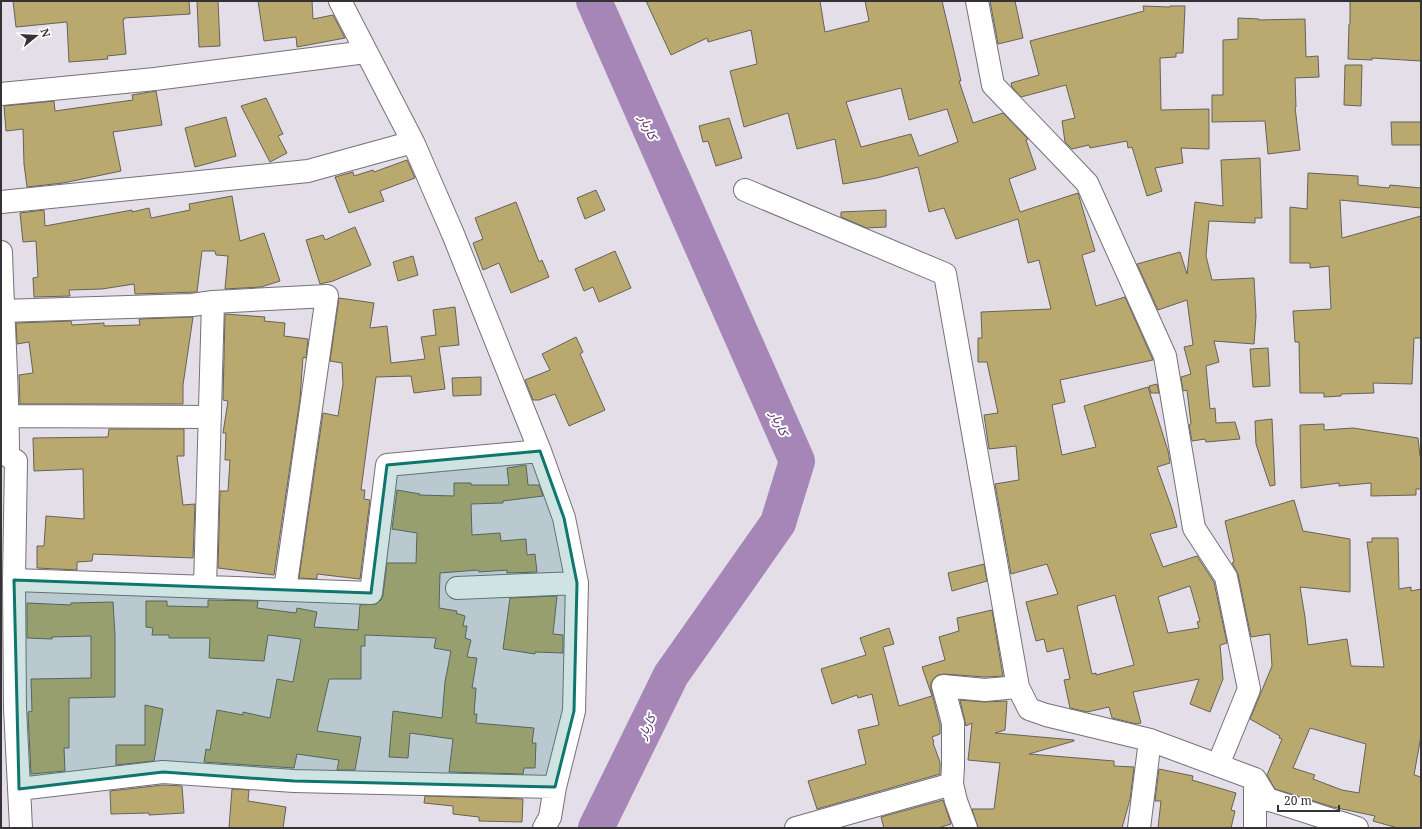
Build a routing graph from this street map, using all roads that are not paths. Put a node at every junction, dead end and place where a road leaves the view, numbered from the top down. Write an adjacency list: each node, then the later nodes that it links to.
1 (340, 1): 3 (street)
2 (977, 1): 23 (street)
3 (366, 52): 4 (street); 5 (street)
4 (1, 94)
5 (413, 142): 7 (street); 13 (street)
6 (744, 190): 20 (street)
7 (1, 202)
8 (1, 252): 10 (street)
9 (213, 302): 10 (street); 12 (street); 19 (street)
10 (2, 319): 11 (street)
11 (8, 416): 12 (street); 14 (street)
12 (210, 417): 17 (street)
13 (540, 451): 16 (street); 19 (street)
14 (8, 460): 15 (street)
15 (14, 580): 17 (street); 21 (street)
16 (577, 583): 18 (street); 26 (street)
17 (205, 587): 19 (street)
18 (457, 588)
19 (285, 590)
20 (1018, 687): 22 (street); 25 (street)
21 (8, 706): 27 (street)
22 (1150, 740): 23 (street); 32 (street)
23 (1218, 765): 24 (street)
24 (1255, 779): 33 (street); 34 (street)
25 (952, 784): 30 (street); 31 (street)
26 (555, 787): 27 (street); 29 (street)
27 (19, 789): 28 (street)
28 (21, 828)
29 (544, 828)
30 (796, 828)
31 (966, 828)
32 (1139, 828)
33 (1255, 828)
34 (1357, 828)

